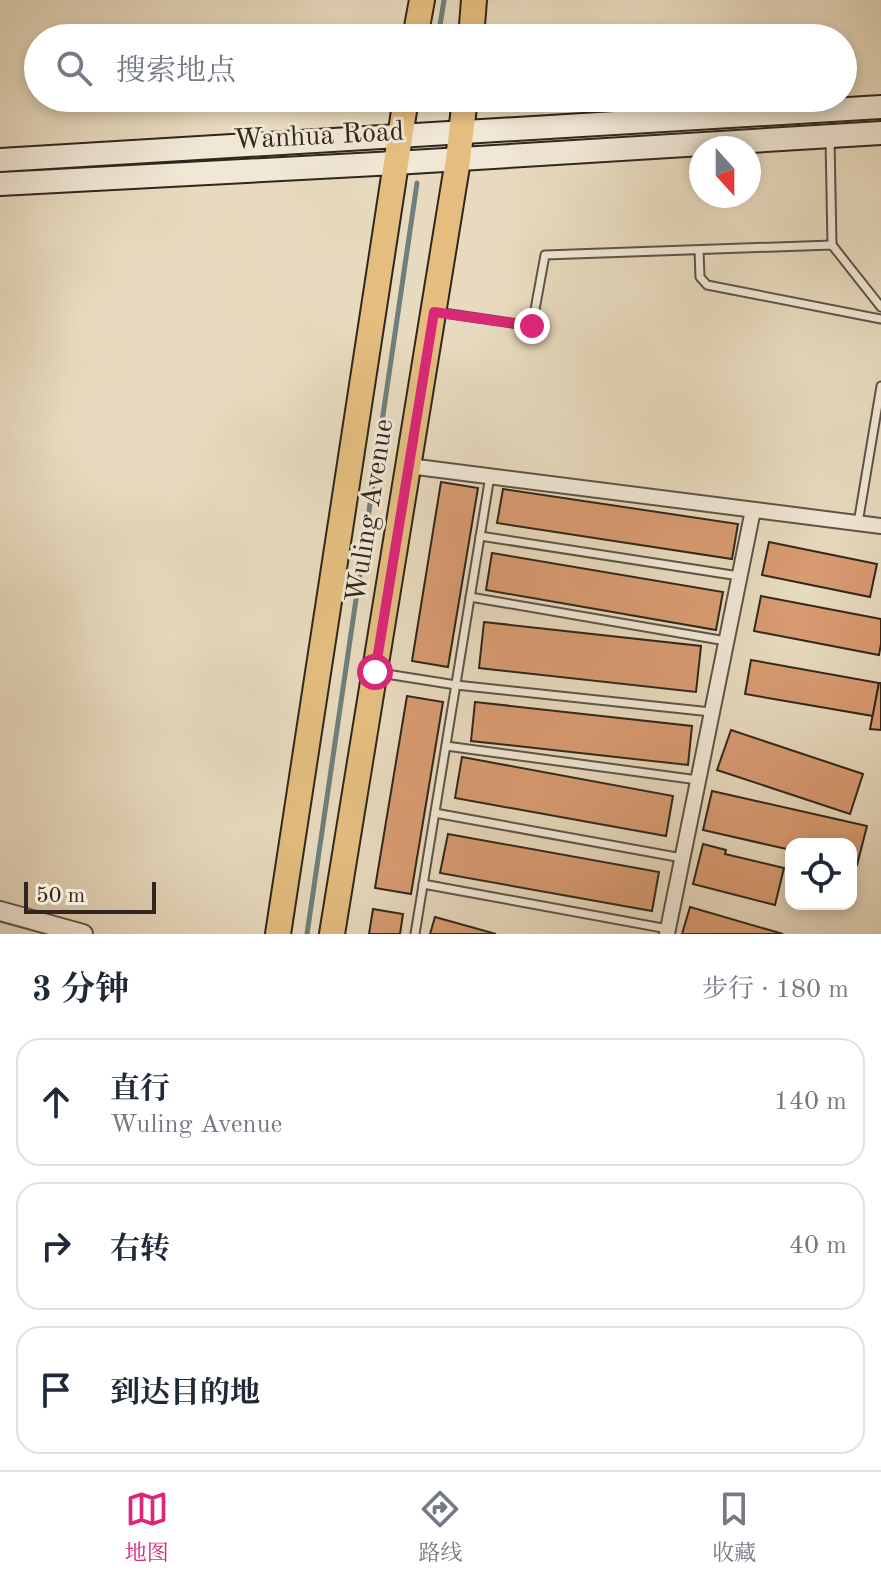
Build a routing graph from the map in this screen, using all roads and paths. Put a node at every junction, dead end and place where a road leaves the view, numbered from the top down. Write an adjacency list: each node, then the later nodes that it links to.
1 (422, 0): 3 (main road)
2 (474, 0): 4 (main road)
3 (418, 24)
4 (472, 24)
5 (881, 107): 6 (main road, Wanhua Road)
6 (857, 108)
7 (403, 112): 12 (main road, Wuling Avenue)
8 (464, 112): 10 (main road, Wuling Avenue)
9 (800, 112): 10 (main road, Wanhua Road)
10 (462, 133): 12 (main road, Wanhua Road); 15 (main road, Wuling Avenue)
11 (881, 133): 13 (main road, Wanhua Road)
12 (399, 136): 14 (main road, Wanhua Road); 16 (main road, Wuling Avenue)
13 (830, 137): 15 (main road, Wanhua Road); 18 (lane)
14 (0, 160)
15 (458, 160): 16 (main road, Wanhua Road); 21 (main road, Wuling Avenue)
16 (395, 163): 17 (main road, Wanhua Road); 44 (main road, Wuling Avenue)
17 (0, 184)
18 (832, 245): 19 (lane); 20 (lane)
19 (699, 250): 21 (lane); 22 (lane)
20 (881, 307)
21 (434, 312): 24 (main road, Wuling Avenue)
22 (881, 319)
23 (881, 386): 27 (lane)
24 (409, 466): 25 (street); 33 (main road, Wuling Avenue)
25 (490, 476): 26 (street); 29 (lane)
26 (753, 510): 27 (street); 30 (street)
27 (858, 523): 28 (street)
28 (881, 526)
29 (480, 536): 30 (lane); 31 (lane)
30 (739, 576): 32 (street)
31 (470, 597): 32 (lane); 34 (lane)
32 (726, 641): 35 (street)
33 (375, 672): 34 (lane); 45 (main road, Wuling Avenue)
34 (456, 685): 35 (lane); 36 (lane)
35 (711, 712): 37 (street)
36 (446, 746): 37 (lane); 38 (lane)
37 (698, 780): 39 (street)
38 (435, 813): 39 (lane); 40 (lane)
39 (682, 858): 42 (street)
40 (423, 884): 42 (lane); 46 (lane)
41 (0, 911): 43 (street)
42 (667, 931)
43 (83, 934)
44 (278, 934)
45 (332, 934)
46 (415, 934)

